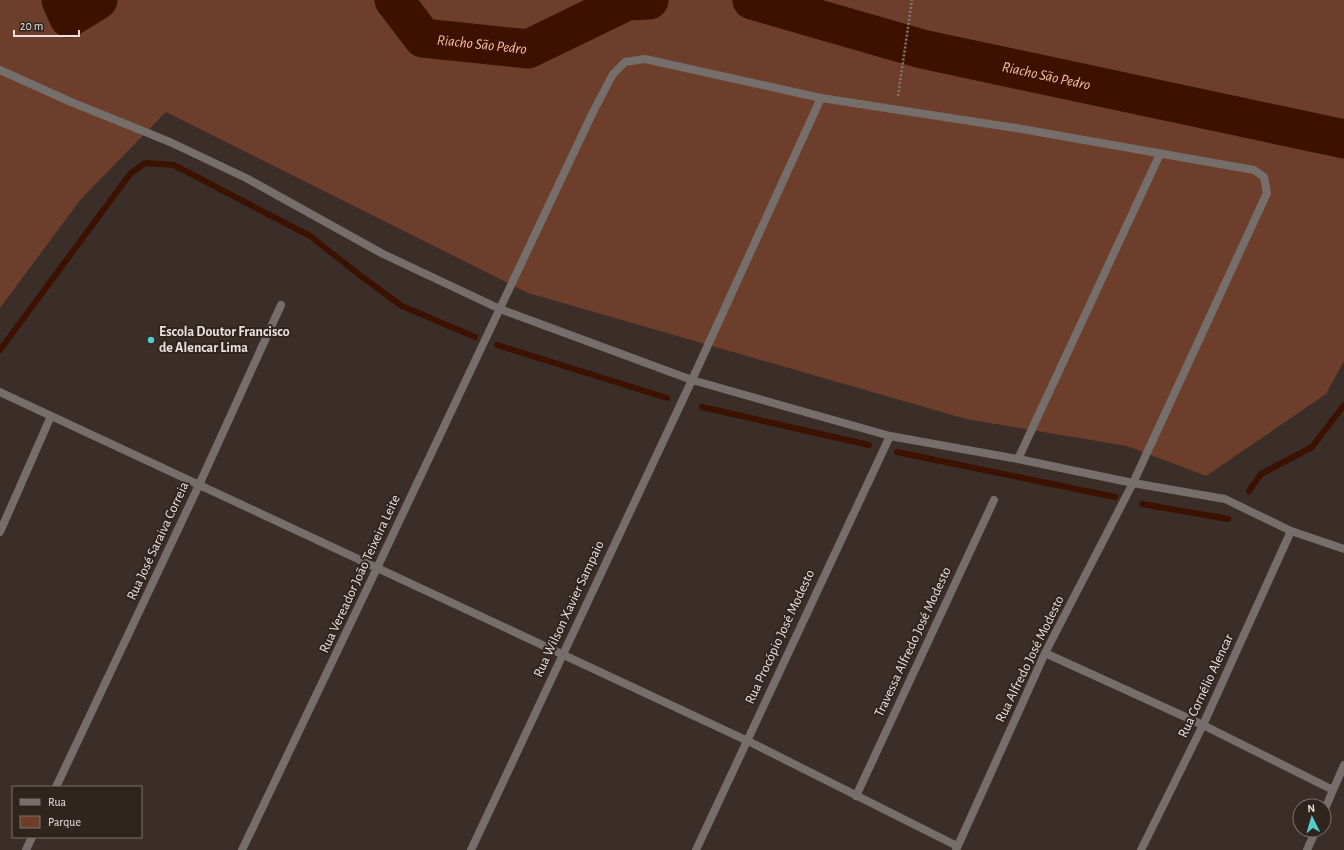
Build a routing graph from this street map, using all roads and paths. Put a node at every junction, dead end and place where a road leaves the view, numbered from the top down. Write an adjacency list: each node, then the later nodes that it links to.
1 (912, 0): 4 (path)
2 (0, 70): 7 (street)
3 (821, 98): 4 (street, Rua Vereador João Teixeira Leite); 7 (street, Rua Vereador João Teixeira Leite); 8 (street, Rua Wilson Xavier Sampaio)
4 (896, 110): 5 (street, Rua Alfredo José Modesto)
5 (1160, 154): 12 (street); 13 (street, Rua Alfredo José Modesto)
6 (281, 305): 14 (street, Rua José Saraiva Correia)
7 (500, 309): 8 (street); 19 (street, Rua Vereador João Teixeira Leite)
8 (692, 380): 11 (street); 21 (street, Rua Wilson Xavier Sampaio)
9 (0, 392): 10 (street)
10 (51, 416): 14 (street); 17 (street)
11 (890, 436): 12 (street); 23 (street, Rua Procópio José Modesto)
12 (1018, 459): 13 (street)
13 (1133, 483): 16 (street); 20 (street, Rua Alfredo José Modesto)
14 (199, 485): 19 (street); 25 (street, Rua José Saraiva Correia)
15 (994, 500): 27 (street, Travessa Alfredo José Modesto)
16 (1291, 531): 18 (street); 22 (street, Rua Cornélio Alencar)
17 (0, 532)
18 (1344, 549)
19 (377, 568): 21 (street); 33 (street, Rua Vereador João Teixeira Leite)
20 (1045, 653): 22 (street); 31 (street, Rua Alfredo José Modesto)
21 (562, 655): 23 (street); 34 (street, Rua Wilson Xavier Sampaio)
22 (1202, 725): 26 (street); 36 (street, Rua Cornélio Alencar)
23 (746, 740): 27 (street); 35 (street, Rua Procópio José Modesto)
24 (1344, 765): 26 (street)
25 (56, 786)
26 (1333, 790): 28 (street)
27 (856, 796): 31 (street)
28 (1330, 798)
29 (32, 838): 32 (street)
30 (1312, 838): 37 (street)
31 (956, 848)
32 (26, 850)
33 (242, 850)
34 (471, 850)
35 (696, 850)
36 (1141, 850)
37 (1307, 850)

